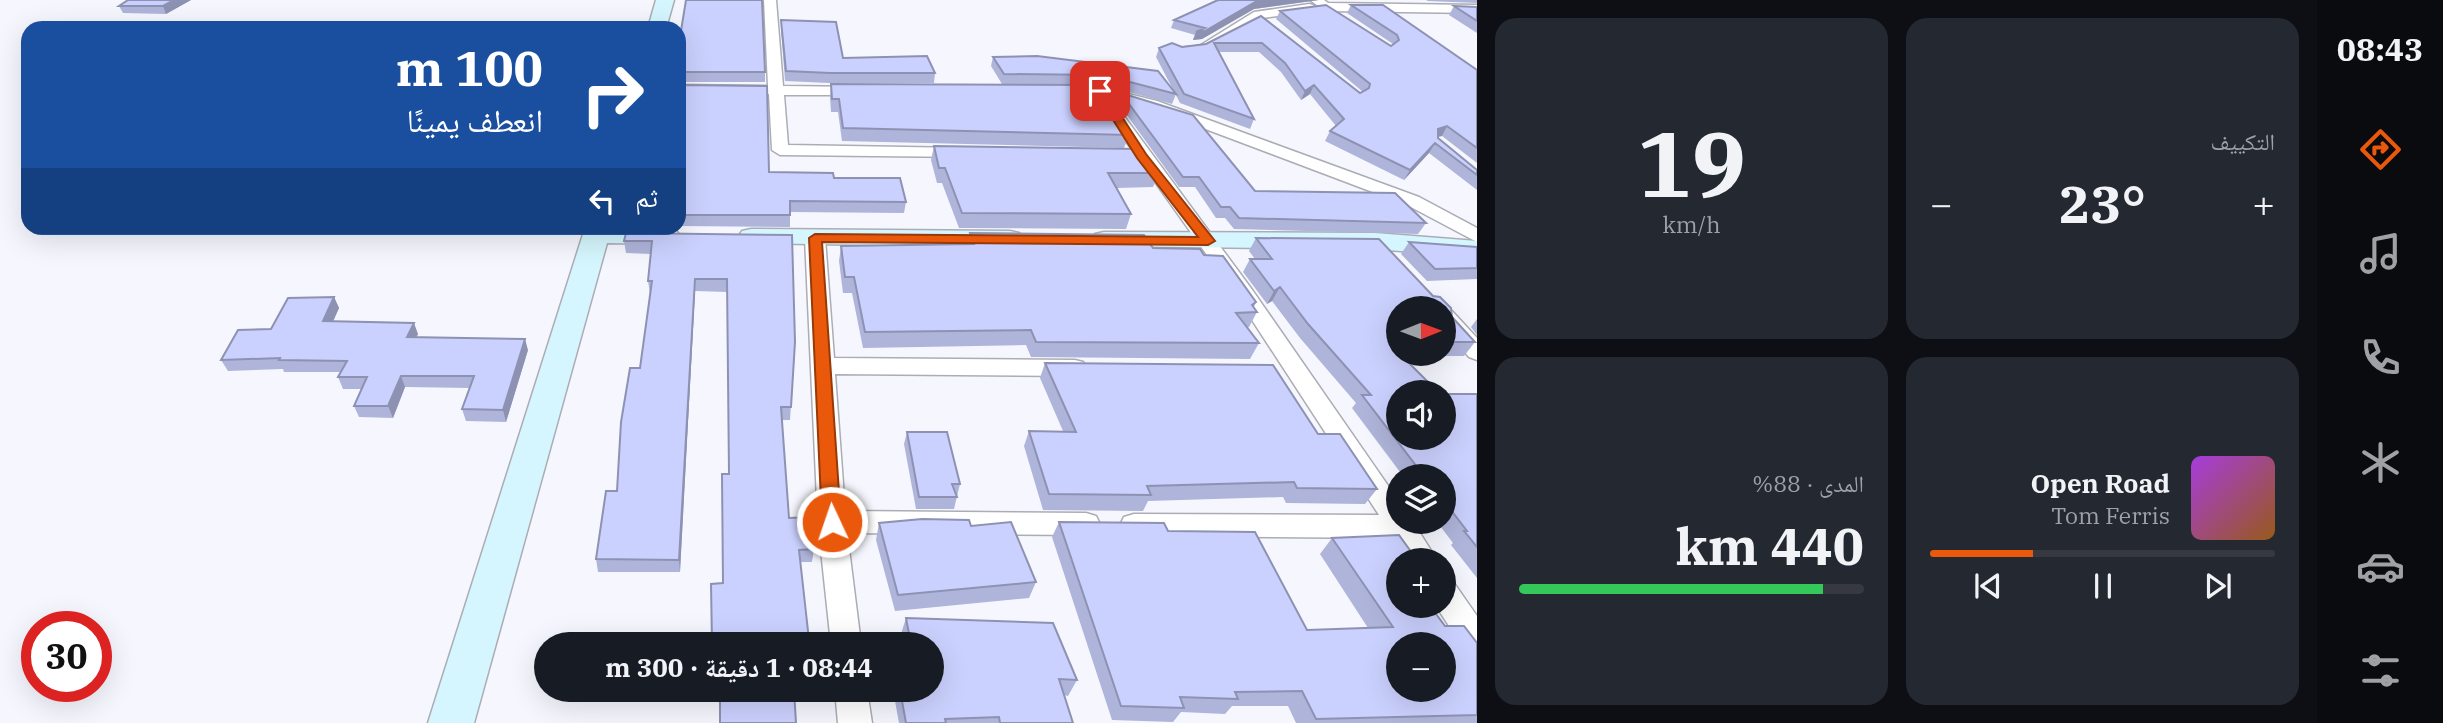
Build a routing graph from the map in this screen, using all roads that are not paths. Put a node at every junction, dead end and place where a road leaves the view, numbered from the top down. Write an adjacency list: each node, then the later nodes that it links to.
1 (665, 0): 6 (main road)
2 (770, 0): 9 (street)
3 (1320, 3): 4 (street); 5 (street); 7 (street)
4 (1477, 9)
5 (1345, 20)
6 (659, 21)
7 (1196, 47)
8 (686, 89): 9 (street)
9 (777, 91): 10 (street); 13 (street)
10 (885, 91)
11 (1060, 91): 12 (street)
12 (1100, 91): 17 (street); 22 (street)
13 (975, 153)
14 (596, 235): 37 (main road)
15 (673, 235): 16 (main road)
16 (692, 236)
17 (1477, 236)
18 (719, 237): 19 (main road)
19 (815, 238): 20 (main road); 26 (street)
20 (1032, 240)
21 (1073, 240): 22 (main road)
22 (1208, 241): 23 (main road); 29 (street)
23 (1477, 249)
24 (1456, 329): 25 (street)
25 (1477, 352)
26 (824, 366): 27 (street); 31 (street)
27 (1103, 368)
28 (1271, 370): 29 (street)
29 (1299, 370): 30 (street)
30 (1386, 504)
31 (832, 522): 32 (street); 34 (street)
32 (1386, 527)
33 (1456, 610): 35 (street)
34 (845, 632)
35 (1477, 642)
36 (852, 702): 38 (street)
37 (451, 723)
38 (855, 723)

